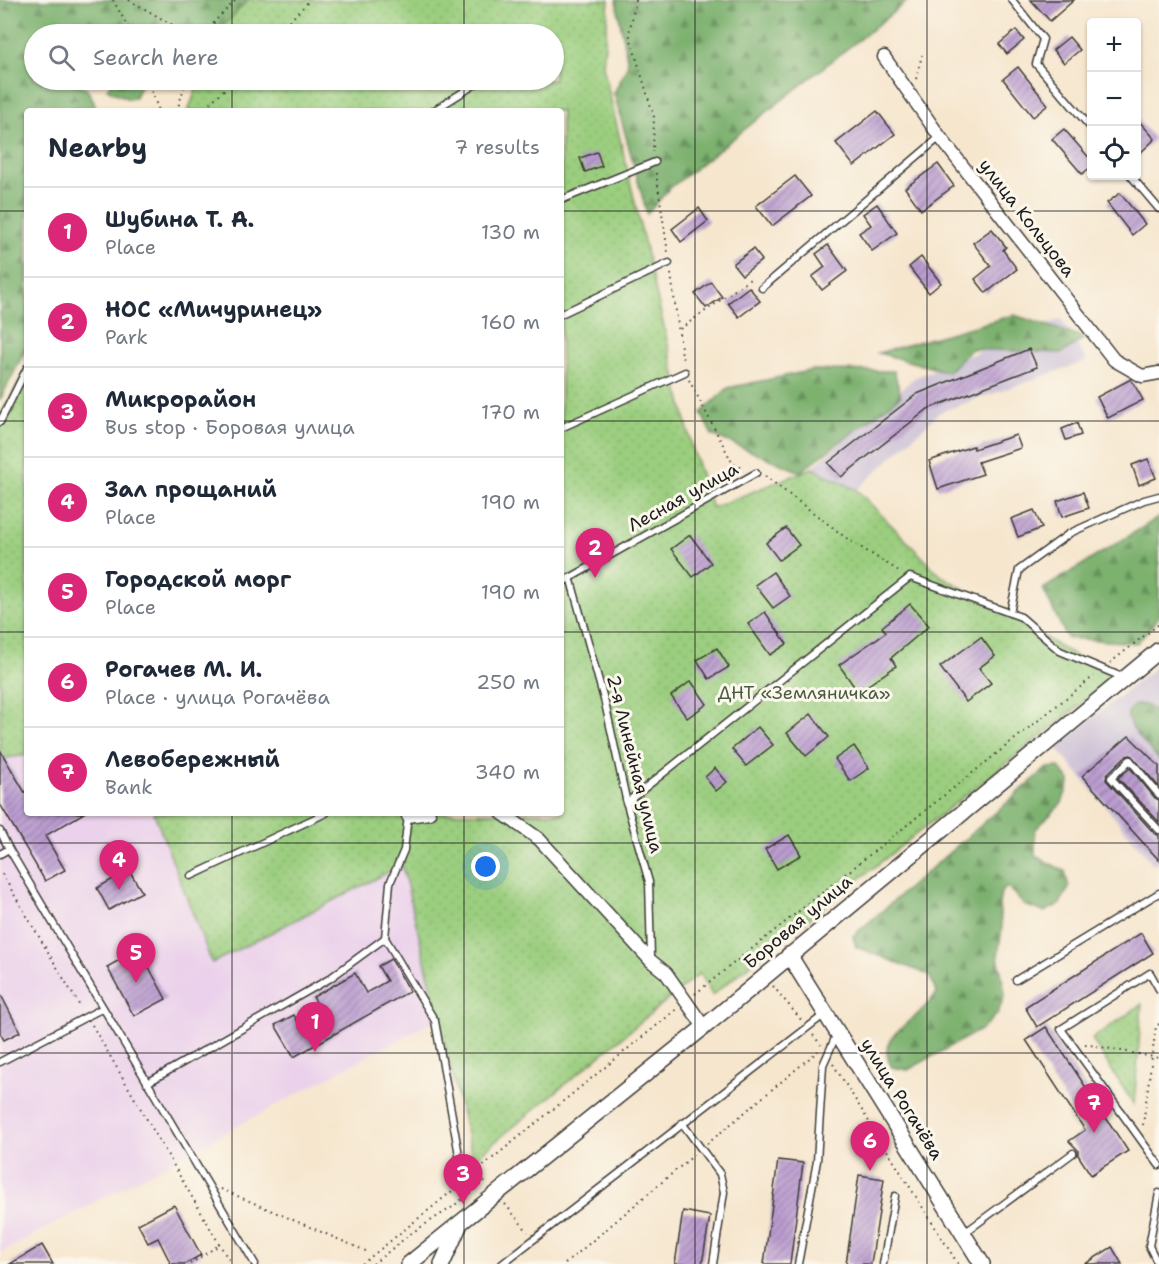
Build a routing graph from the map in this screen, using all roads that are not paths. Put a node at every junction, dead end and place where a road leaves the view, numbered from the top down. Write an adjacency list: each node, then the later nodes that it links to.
1 (1012, 0): 5 (lane)
2 (884, 57): 6 (street, улица Кольцова)
3 (466, 90): 4 (lane)
4 (438, 108)
5 (1089, 126)
6 (940, 137): 12 (lane); 15 (street, улица Кольцова)
7 (655, 162): 9 (lane)
8 (1134, 180): 10 (lane)
9 (564, 199)
10 (1159, 209)
11 (669, 263): 13 (lane)
12 (762, 288)
13 (564, 313)
14 (685, 372): 18 (lane)
15 (1159, 373)
16 (24, 374): 17 (lane)
17 (0, 422)
18 (564, 427)
19 (756, 473): 21 (lane, Лесная улица)
20 (1159, 496): 23 (lane)
21 (570, 577): 22 (lane, Лесная улица); 27 (lane, 2-я Линейная улица)
22 (564, 581)
23 (1010, 613): 25 (lane); 27 (lane)
24 (1159, 650): 25 (street, Боровая улица)
25 (1125, 678): 38 (street, Боровая улица)
26 (1159, 795): 31 (lane)
27 (626, 803): 39 (lane, 2-я Линейная улица)
28 (320, 816): 35 (lane)
29 (408, 816): 37 (lane)
30 (506, 816): 39 (street)
31 (1159, 830)
32 (0, 831): 33 (lane)
33 (9, 849): 34 (lane); 42 (lane)
34 (0, 854)
35 (191, 876)
36 (1159, 893): 40 (lane)
37 (385, 938): 47 (lane); 50 (lane)
38 (789, 955): 43 (street, улица Рогачёва); 44 (street, Боровая улица)
39 (651, 962): 44 (street)
40 (1016, 980)
41 (1159, 989): 51 (lane)
42 (103, 1008): 46 (lane); 47 (lane)
43 (826, 1013): 45 (street, улица Рогачёва); 48 (lane)
44 (704, 1027): 54 (street, Боровая улица)
45 (838, 1033): 55 (street, улица Рогачёва); 62 (lane)
46 (0, 1062)
47 (147, 1083): 57 (lane)
48 (682, 1123): 60 (lane); 61 (lane)
49 (1073, 1153): 55 (lane)
50 (459, 1155)
51 (1159, 1165)
52 (1159, 1193): 64 (lane)
53 (895, 1196): 63 (lane)
54 (460, 1222): 58 (street, Боровая улица); 59 (street, Боровая улица)
55 (963, 1234): 56 (street, улица Рогачёва)
56 (979, 1262)
57 (255, 1264)
58 (409, 1264)
59 (442, 1264)
60 (502, 1264)
61 (713, 1264)
62 (798, 1264)
63 (883, 1264)
64 (1158, 1264)

